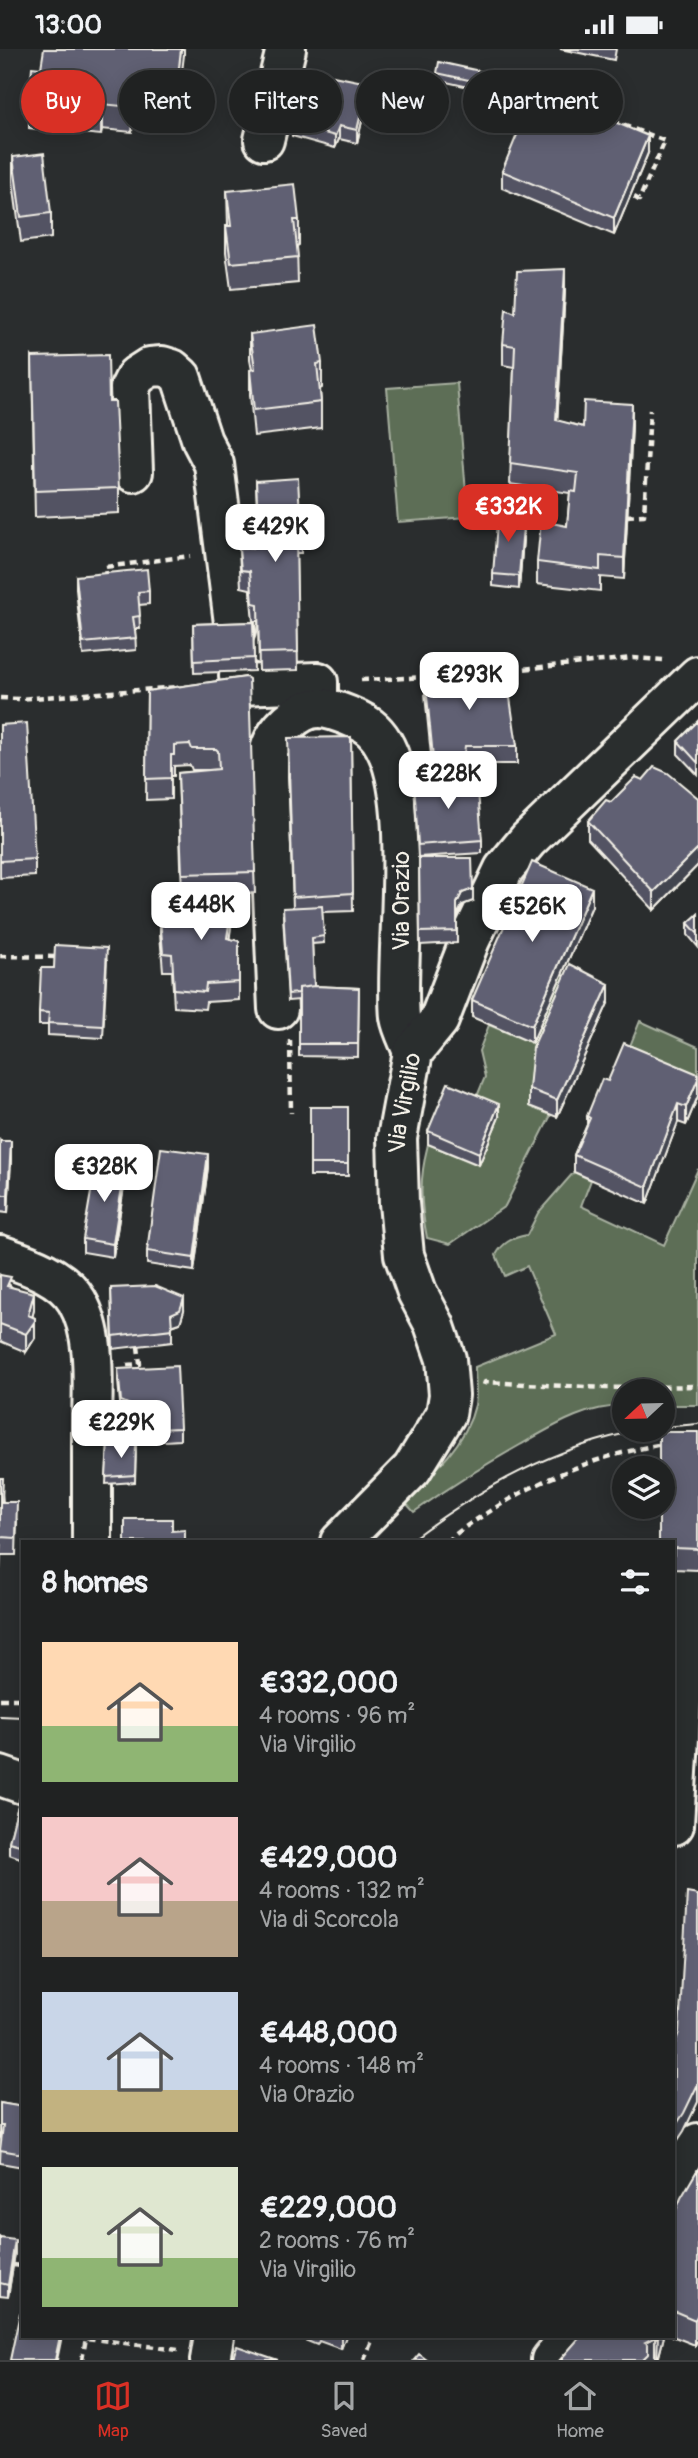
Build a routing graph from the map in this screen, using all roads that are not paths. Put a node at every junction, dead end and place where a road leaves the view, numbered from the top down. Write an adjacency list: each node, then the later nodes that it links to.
1 (286, 49): 2 (street)
2 (264, 140)
3 (133, 472): 4 (street)
4 (234, 631)
5 (683, 668): 9 (street, Via Virgilio)
6 (239, 676): 7 (street, Via Orazio)
7 (318, 695): 8 (street); 9 (street, Via Orazio)
8 (278, 1009)
9 (413, 1052): 12 (street, Via Virgilio)
10 (0, 1255): 11 (street)
11 (92, 1540)
12 (342, 1540)
13 (688, 1579): 16 (street)
14 (0, 1776): 15 (street)
15 (21, 1783)
16 (675, 1807)
17 (698, 2143): 18 (street)
18 (675, 2185)
19 (569, 2338): 20 (street)
20 (551, 2360)

